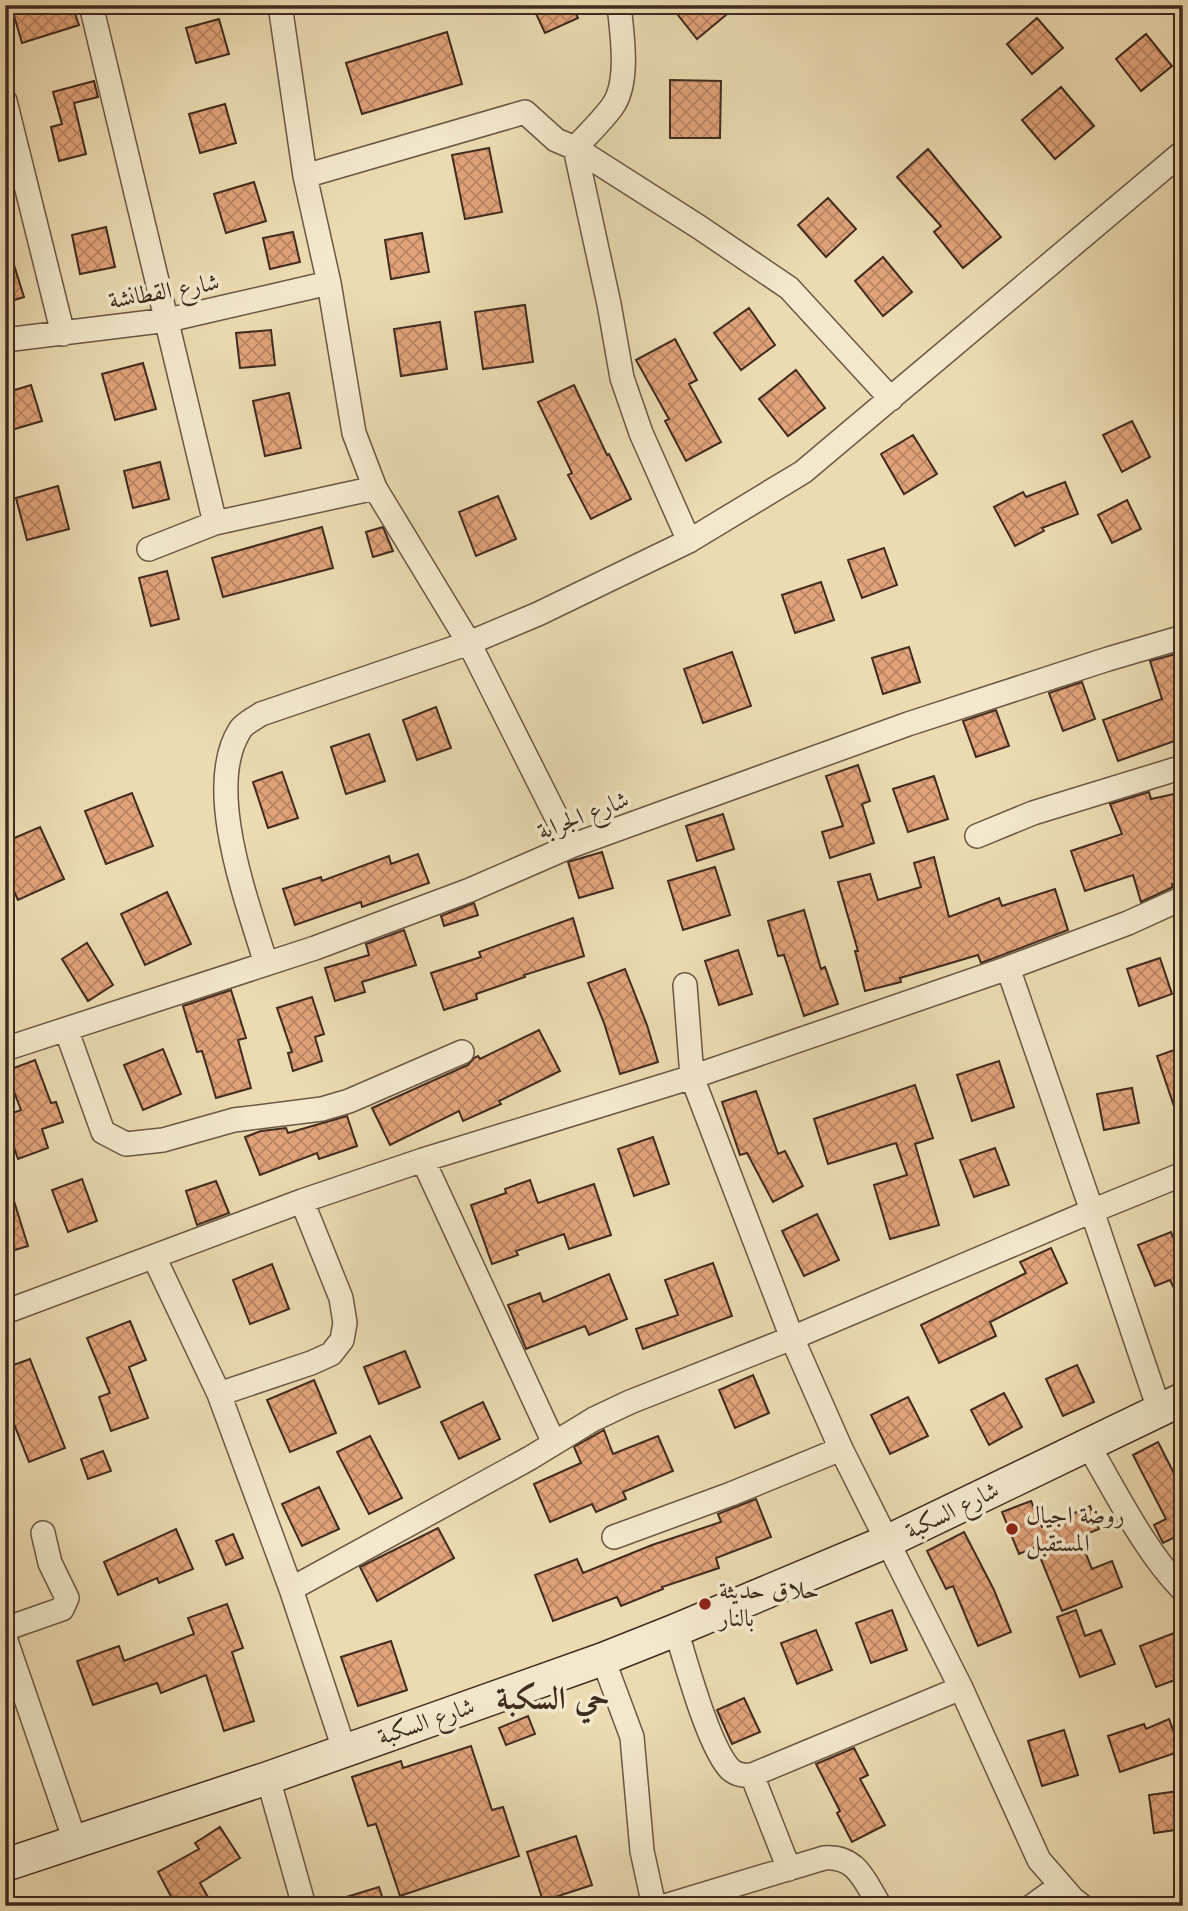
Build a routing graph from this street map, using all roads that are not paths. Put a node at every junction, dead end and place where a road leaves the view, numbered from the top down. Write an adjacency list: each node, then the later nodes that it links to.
1 (91, 5): 9 (street)
2 (280, 5): 7 (street)
3 (619, 5): 5 (street)
4 (5, 101): 10 (street)
5 (575, 148): 7 (street); 12 (street); 15 (street)
6 (1183, 152): 12 (street)
7 (305, 176): 8 (street)
8 (329, 284): 9 (street, شارع القطانشة); 13 (street)
9 (168, 320): 10 (street, شارع القطانشة); 14 (street)
10 (63, 334): 11 (street, شارع القطانشة)
11 (5, 340)
12 (891, 399): 15 (street)
13 (375, 488): 14 (street); 18 (street)
14 (215, 523): 16 (street)
15 (689, 541): 18 (street)
16 (149, 549)
17 (1183, 637): 21 (street, شارع الجرابة)
18 (469, 643): 21 (street); 23 (street)
19 (1183, 767): 20 (street)
20 (977, 836)
21 (571, 846): 23 (street, شارع الجرابة)
22 (1183, 898): 24 (street)
23 (266, 964): 26 (street, شارع الجرابة)
24 (1008, 968): 29 (street); 33 (street)
25 (685, 985): 29 (street)
26 (66, 1029): 27 (street, شارع الجرابة); 28 (street)
27 (5, 1049)
28 (462, 1052)
29 (692, 1077): 30 (street); 36 (street)
30 (423, 1160): 32 (street); 39 (street)
31 (1183, 1174): 33 (street)
32 (302, 1202): 34 (street); 37 (street)
33 (1093, 1211): 36 (street); 38 (street)
34 (154, 1257): 35 (street); 37 (street)
35 (5, 1312)
36 (792, 1338): 39 (street); 41 (street)
37 (219, 1394): 45 (street)
38 (1171, 1404): 40 (main road, شارع السكبة)
39 (554, 1443): 45 (street)
40 (1088, 1445): 44 (main road, شارع السكبة); 46 (street)
41 (841, 1448): 43 (street); 44 (street)
42 (43, 1533): 47 (street)
43 (614, 1536)
44 (888, 1541): 48 (main road, شارع السكبة); 51 (street)
45 (291, 1589): 52 (street)
46 (1183, 1590)
47 (5, 1629)
48 (676, 1630): 50 (main road, شارع السكبة); 53 (street)
49 (5, 1638): 55 (street)
50 (603, 1659): 52 (main road, شارع السكبة); 60 (street)
51 (961, 1688): 53 (street); 58 (street)
52 (344, 1749): 54 (main road, شارع السكبة)
53 (752, 1775): 57 (street)
54 (268, 1778): 55 (main road, شارع السكبة); 59 (street)
55 (75, 1841): 56 (main road, شارع السكبة)
56 (5, 1865)
57 (789, 1869): 61 (street); 62 (street)
58 (1061, 1885): 63 (street); 64 (street)
59 (304, 1906)
60 (654, 1906)
61 (665, 1906)
62 (880, 1906)
63 (1032, 1906)
64 (1082, 1906)

